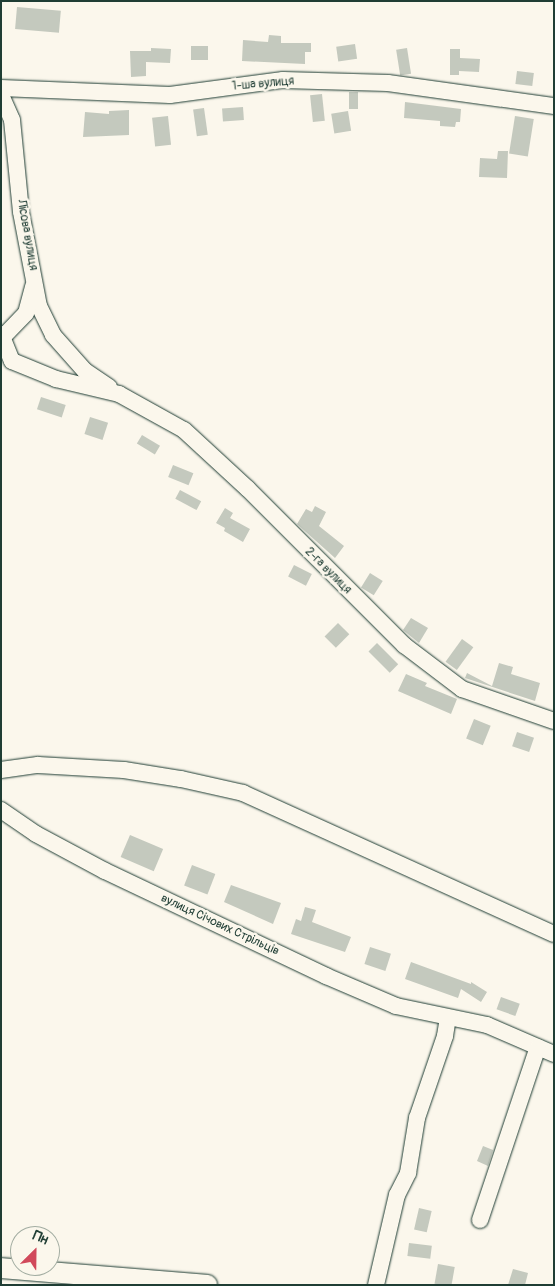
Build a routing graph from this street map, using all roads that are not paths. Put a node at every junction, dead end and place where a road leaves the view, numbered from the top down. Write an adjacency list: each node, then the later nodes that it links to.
1 (1, 88): 3 (street, 1-ша вулиця)
2 (1, 95): 4 (street, Лісова вулиця)
3 (554, 106)
4 (34, 281): 5 (street, Лісова вулиця); 6 (street, 2-га вулиця)
5 (2, 337): 6 (street, 2-га вулиця)
6 (119, 394): 7 (street, 2-га вулиця)
7 (554, 721)
8 (1, 770): 10 (street)
9 (1, 810): 11 (street, вулиця Січових Стрільців)
10 (554, 934)
11 (448, 1018): 12 (street, вулиця Січових Стрільців); 17 (street)
12 (538, 1047): 13 (street, вулиця Січових Стрільців); 14 (street)
13 (554, 1054)
14 (480, 1220)
15 (1, 1268): 16 (main road)
16 (207, 1285)
17 (376, 1285)

